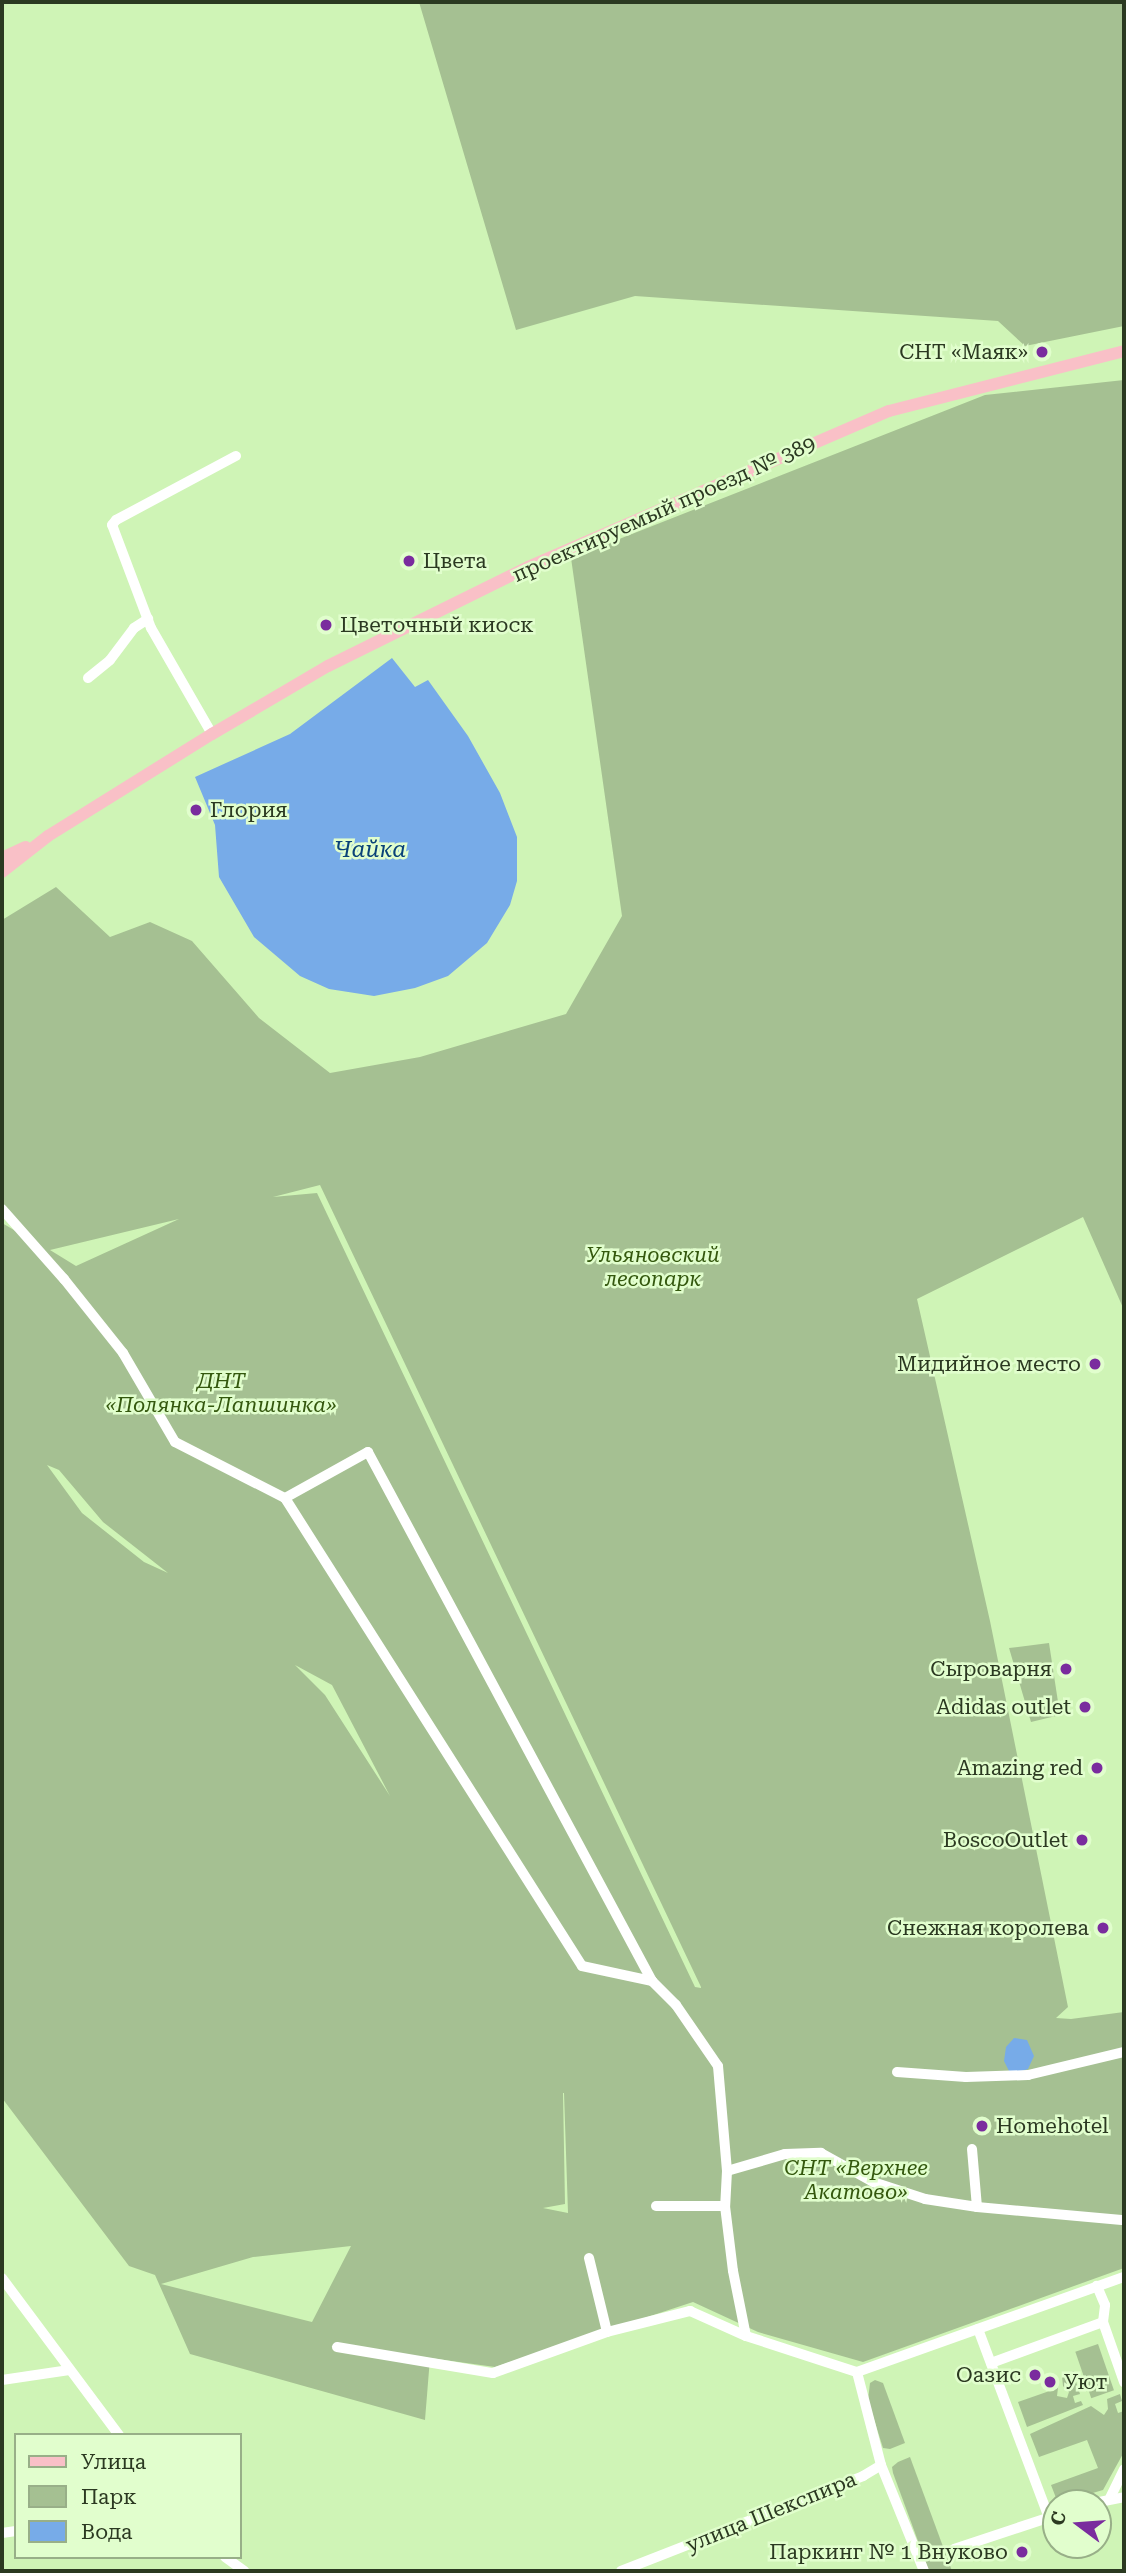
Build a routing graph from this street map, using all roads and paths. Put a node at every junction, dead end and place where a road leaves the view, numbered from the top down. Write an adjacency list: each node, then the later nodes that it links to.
1 (1124, 351): 5 (main road, проектируемый проезд № 389)
2 (236, 456): 3 (street)
3 (148, 619): 4 (street); 5 (street)
4 (88, 678)
5 (212, 734): 6 (main road, проектируемый проезд № 389)
6 (48, 836): 7 (main road, проектируемый проезд № 389); 8 (main road, проектируемый проезд № 389)
7 (2, 858)
8 (2, 872)
9 (2, 1209): 10 (street)
10 (285, 1498): 11 (street); 11 (street)
11 (652, 1981): 15 (street)
12 (1124, 2052): 13 (street)
13 (897, 2072)
14 (972, 2149): 18 (street)
15 (727, 2171): 17 (street); 18 (street)
16 (656, 2206): 17 (street)
17 (725, 2206): 27 (street)
18 (977, 2207): 19 (street)
19 (1124, 2220)
20 (589, 2258): 26 (street)
21 (1124, 2277): 23 (street)
22 (2, 2278): 30 (street)
23 (1097, 2286): 24 (street); 25 (street)
24 (1103, 2322): 29 (street); 33 (street)
25 (978, 2329): 29 (street); 31 (street)
26 (607, 2333): 27 (street); 28 (street)
27 (746, 2336): 31 (street)
28 (337, 2347)
29 (991, 2363): 37 (street)
30 (69, 2370): 32 (street); 34 (street)
31 (857, 2372): 35 (street)
32 (2, 2380)
33 (1124, 2382)
34 (117, 2433)
35 (881, 2465): 43 (street, улица Шекспира); 44 (street)
36 (1124, 2469): 38 (street)
37 (1042, 2491)
38 (1112, 2494)
39 (1042, 2519): 40 (street)
40 (954, 2549)
41 (228, 2559): 42 (street)
42 (244, 2571)
43 (621, 2571)
44 (924, 2571)

